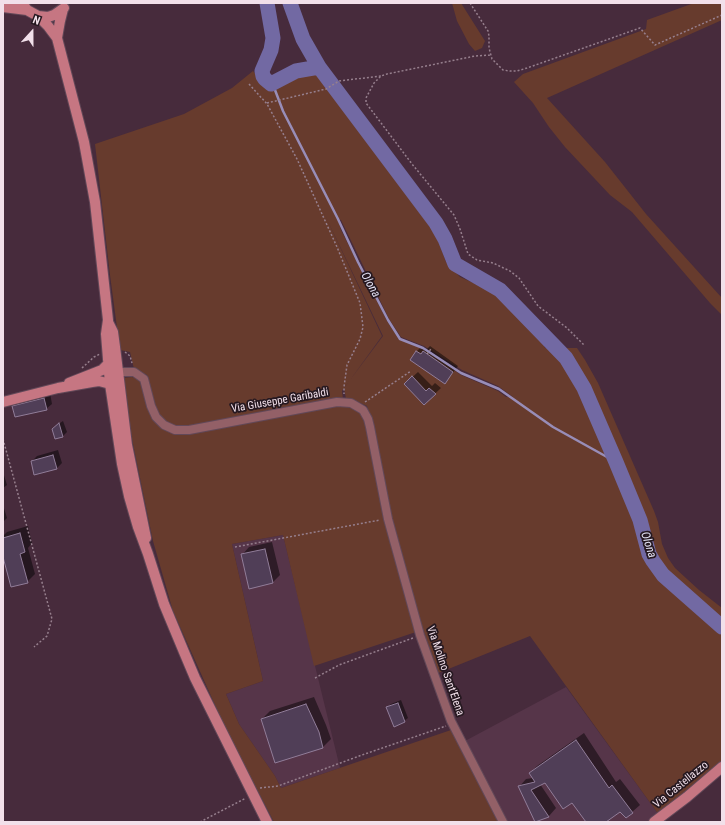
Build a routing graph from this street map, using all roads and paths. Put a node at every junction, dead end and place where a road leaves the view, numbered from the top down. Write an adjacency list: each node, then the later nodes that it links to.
1 (470, 3): 8 (path)
2 (65, 6): 6 (street); 7 (street)
3 (3, 7): 4 (street)
4 (24, 7): 6 (street)
5 (722, 15): 8 (path)
6 (38, 16): 7 (street)
7 (57, 38): 12 (street)
8 (490, 55): 9 (path)
9 (381, 76): 11 (path); 13 (path)
10 (249, 84): 11 (path)
11 (267, 104): 22 (path)
12 (108, 320): 16 (street); 25 (street)
13 (584, 345)
14 (431, 349): 15 (path)
15 (427, 354)
16 (106, 368): 19 (street); 20 (street); 25 (street)
17 (411, 370): 23 (path)
18 (122, 372): 22 (street, Via Giuseppe Garibaldi)
19 (110, 384): 20 (street); 28 (street)
20 (58, 388): 21 (street)
21 (3, 402)
22 (345, 402): 23 (street, Via Giuseppe Garibaldi)
23 (359, 406): 26 (street)
24 (3, 439): 30 (path)
25 (136, 487): 28 (street)
26 (388, 519): 27 (path); 29 (street, Via Molino Sant'Elena)
27 (235, 547)
28 (148, 554): 34 (street)
29 (420, 635): 31 (path); 32 (street, Via Molino Sant'Elena)
30 (34, 647)
31 (315, 678)
32 (453, 724): 34 (path); 37 (street, Via Molino Sant'Elena)
33 (722, 767): 38 (street, Via Castellazzo)
34 (252, 792): 35 (path); 36 (street)
35 (200, 822)
36 (267, 822)
37 (503, 822)
38 (654, 822)

